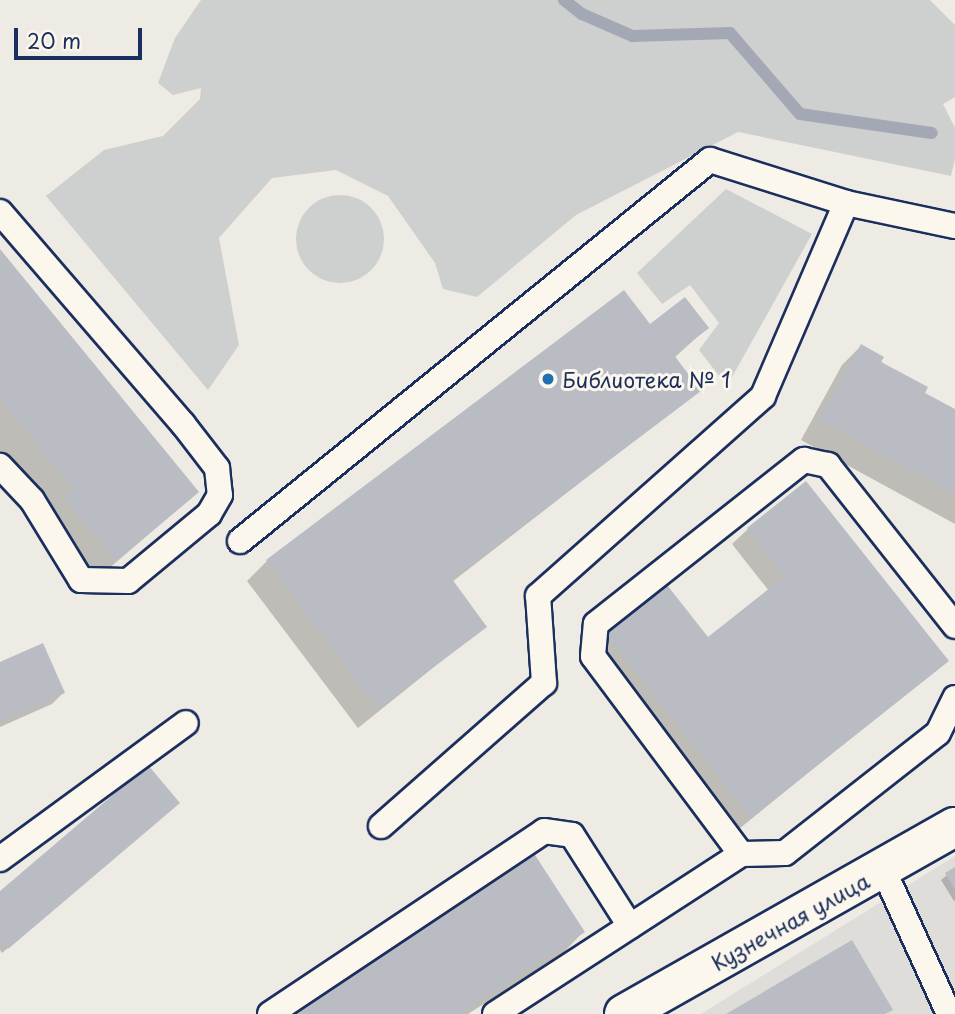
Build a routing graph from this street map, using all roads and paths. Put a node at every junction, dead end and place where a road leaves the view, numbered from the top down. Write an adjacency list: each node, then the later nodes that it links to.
1 (846, 203): 3 (lane); 5 (lane); 9 (lane)
2 (0, 212): 4 (lane)
3 (955, 226)
4 (0, 466)
5 (240, 541)
6 (955, 626): 11 (lane)
7 (955, 698): 11 (lane)
8 (186, 723): 12 (lane)
9 (381, 826)
10 (955, 827): 13 (street, Кузнечная улица)
11 (741, 854): 14 (lane)
12 (0, 859)
13 (883, 869): 17 (street, Кузнечная улица); 18 (lane)
14 (630, 926): 15 (lane); 16 (lane)
15 (270, 1014)
16 (495, 1014)
17 (624, 1014)
18 (949, 1014)

